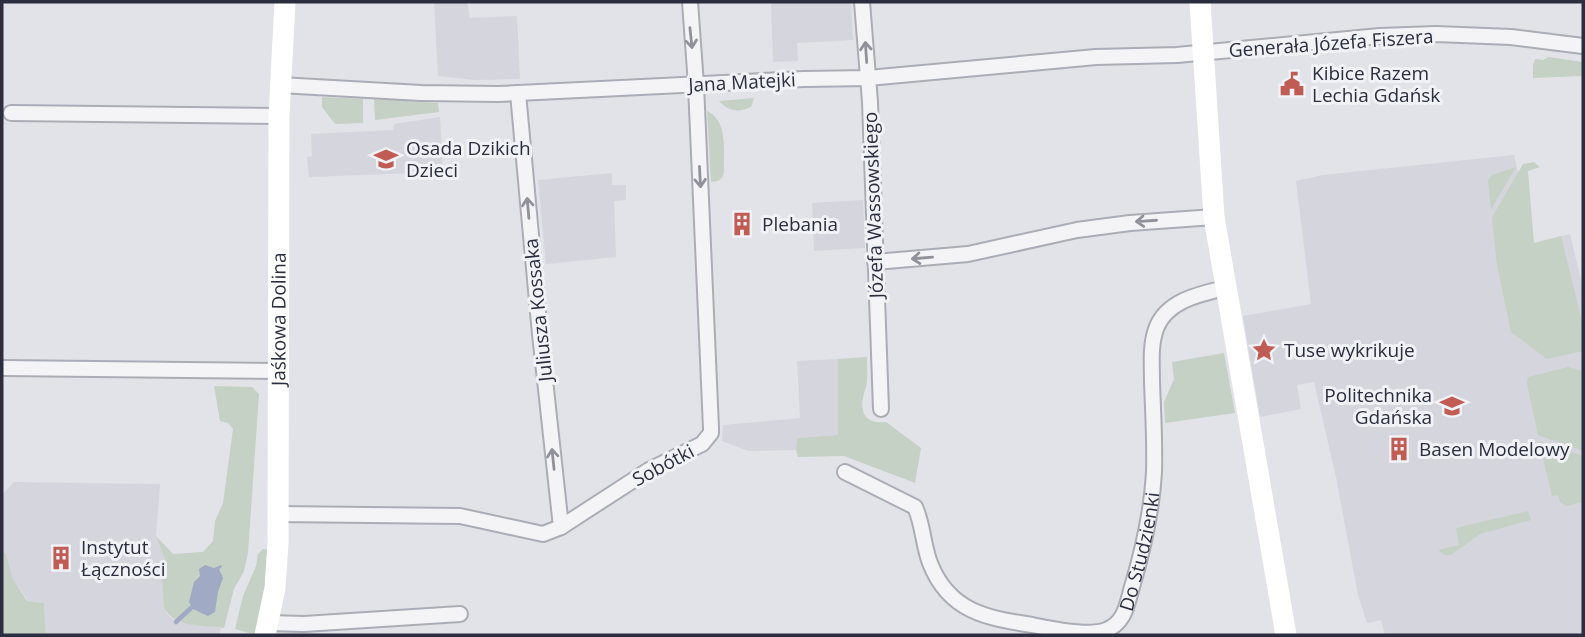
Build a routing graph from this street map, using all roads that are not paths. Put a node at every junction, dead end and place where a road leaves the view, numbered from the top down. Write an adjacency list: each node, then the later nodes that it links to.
1 (690, 2): 9 (street, Sobótki, one-way to 9)
2 (862, 2): 7 (street, Józefa Wassowskiego, one-way to 2)
3 (1200, 2): 6 (main road)
4 (282, 4): 8 (main road, Jaśkowa Dolina)
5 (1583, 46): 6 (street, Generała Józefa Fiszera)
6 (1203, 53): 7 (street, Jana Matejki); 13 (main road)
7 (868, 78): 9 (street, Jana Matejki); 14 (street, Józefa Wassowskiego)
8 (280, 85): 10 (street, Jana Matejki); 12 (main road, Jaśkowa Dolina)
9 (696, 85): 10 (street, Jana Matejki); 21 (street, Sobótki, one-way to 21)
10 (518, 93): 21 (street, Juliusza Kossaka, one-way to 10)
11 (11, 113): 12 (street)
12 (279, 116): 17 (main road, Jaśkowa Dolina)
13 (1214, 217): 14 (street, one-way to 14); 15 (main road)
14 (875, 262): 18 (street, Józefa Wassowskiego)
15 (1226, 288): 19 (street, Do Studzienki); 24 (main road)
16 (2, 368): 17 (street)
17 (278, 371): 20 (main road, Jaśkowa Dolina)
18 (881, 409)
19 (845, 472)
20 (277, 514): 21 (street, Sobótki); 23 (main road, Jaśkowa Dolina)
21 (561, 527)
22 (460, 614): 23 (street)
23 (267, 629)
24 (1286, 635)

